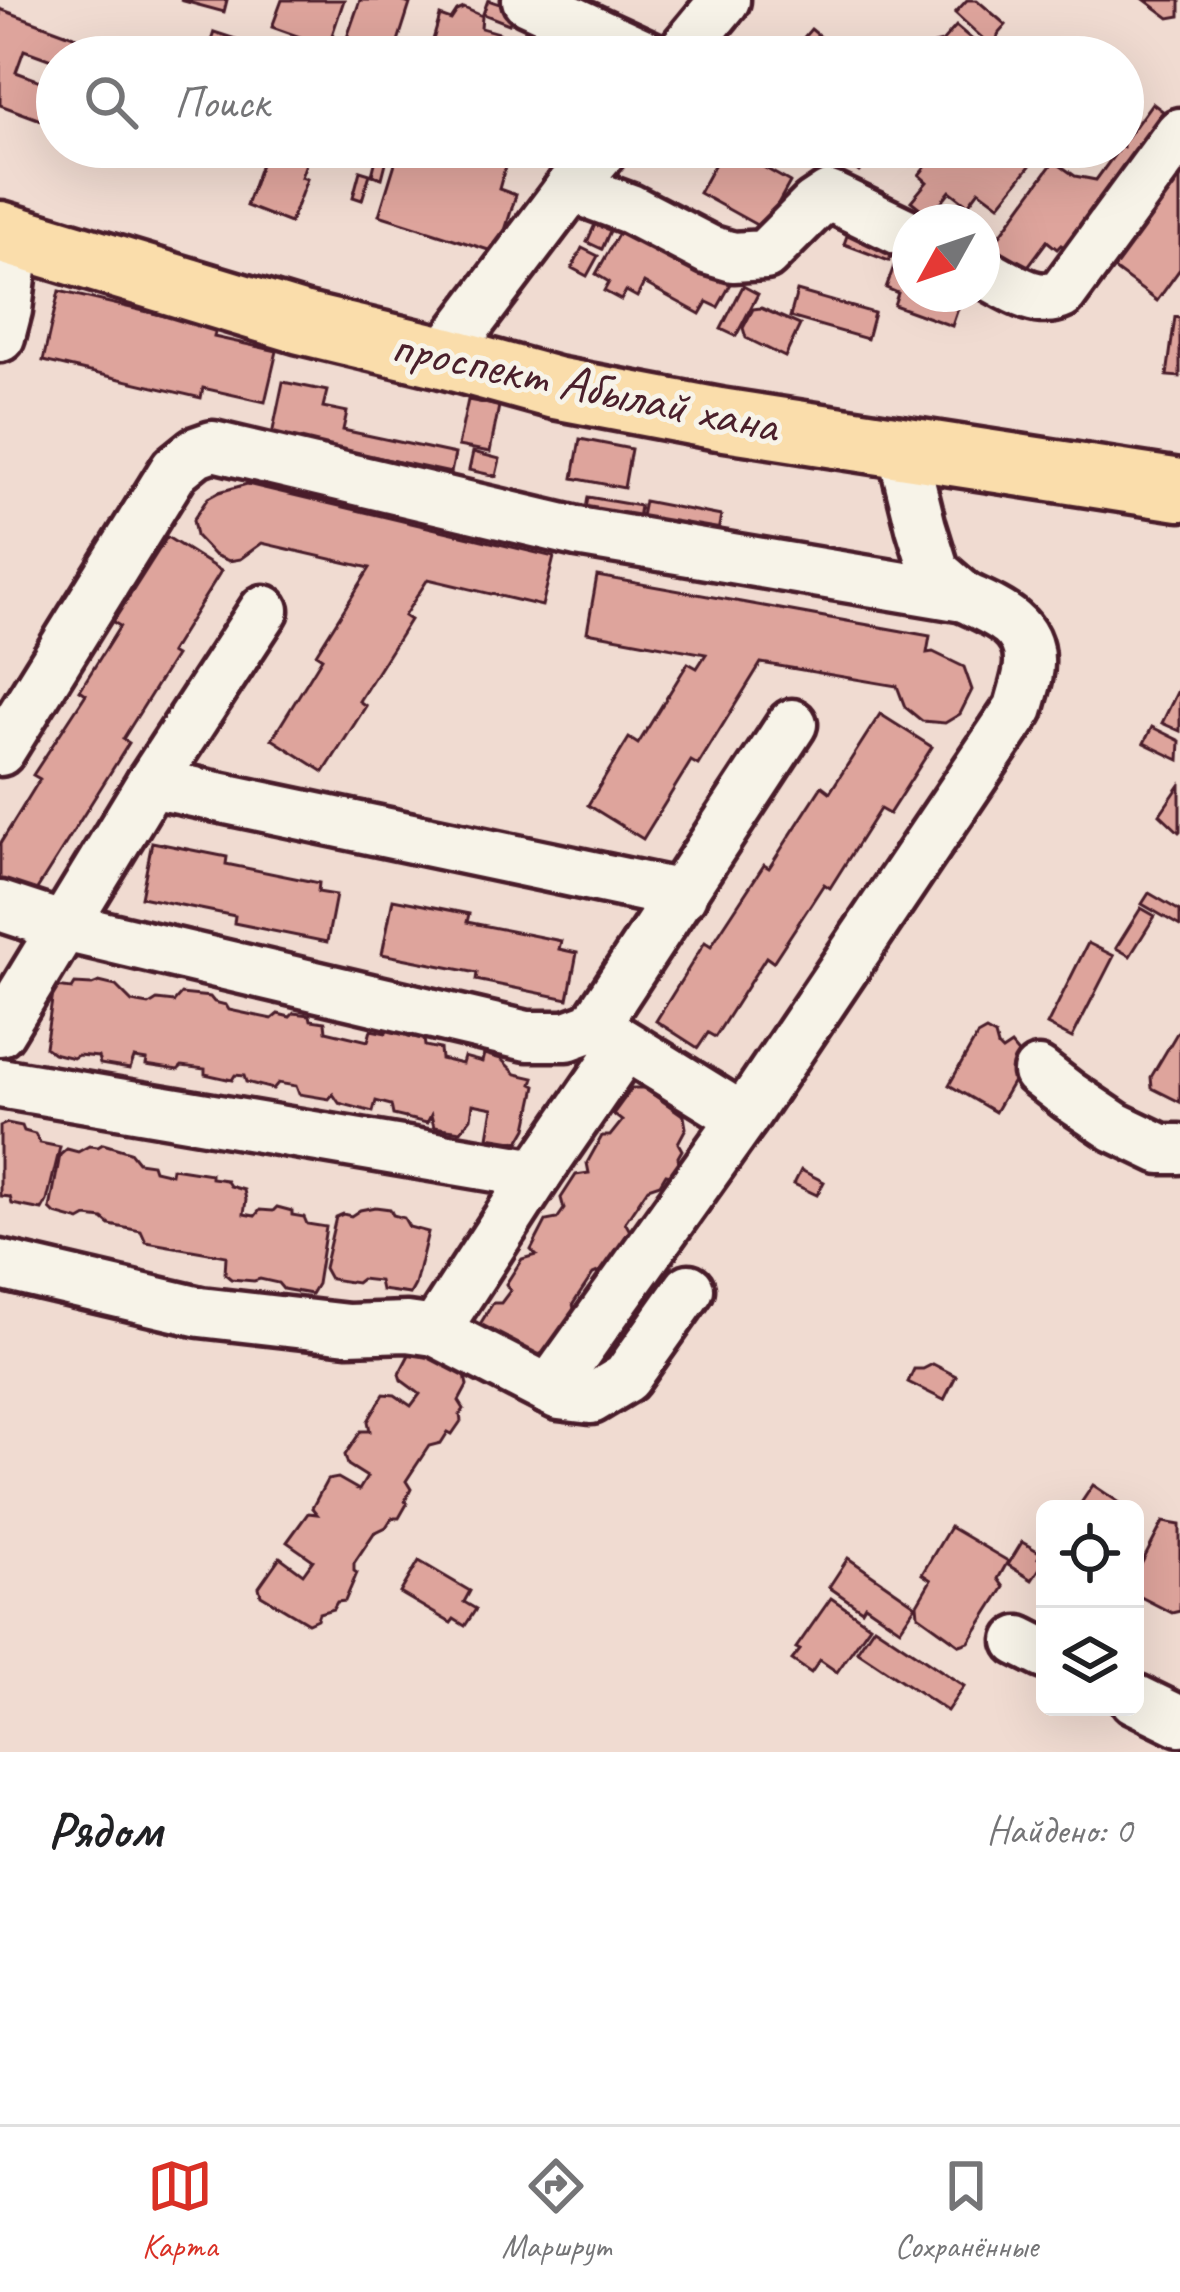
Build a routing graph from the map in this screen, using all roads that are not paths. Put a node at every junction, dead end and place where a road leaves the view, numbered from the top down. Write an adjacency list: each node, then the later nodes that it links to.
1 (527, 0): 3 (street)
2 (725, 0): 4 (street)
3 (605, 36)
4 (695, 36)
5 (1180, 133): 10 (street)
6 (587, 168): 7 (street)
7 (571, 187): 8 (street); 12 (street)
8 (892, 226)
9 (8, 235): 11 (street); 12 (main road, проспект Абылай хана)
10 (1000, 280)
11 (0, 338)
12 (442, 357): 13 (main road, проспект Абылай хана)
13 (902, 446): 14 (main road, проспект Абылай хана); 15 (street)
14 (1180, 490)
15 (964, 598): 18 (street); 27 (street)
16 (264, 610): 19 (street)
17 (792, 724): 20 (street)
18 (0, 751)
19 (152, 783): 20 (street); 22 (street)
20 (682, 895): 24 (street)
21 (0, 907): 22 (street)
22 (64, 927): 23 (street); 24 (street)
23 (0, 1031)
24 (609, 1036): 27 (street); 29 (street)
25 (1039, 1072): 28 (street)
26 (0, 1083): 29 (street)
27 (743, 1118): 33 (street)
28 (1180, 1149)
29 (536, 1174): 32 (street)
30 (0, 1265): 32 (street)
31 (688, 1289): 33 (street)
32 (435, 1331): 33 (street)
33 (549, 1390)
34 (1144, 1703): 35 (street)
35 (1180, 1721)

